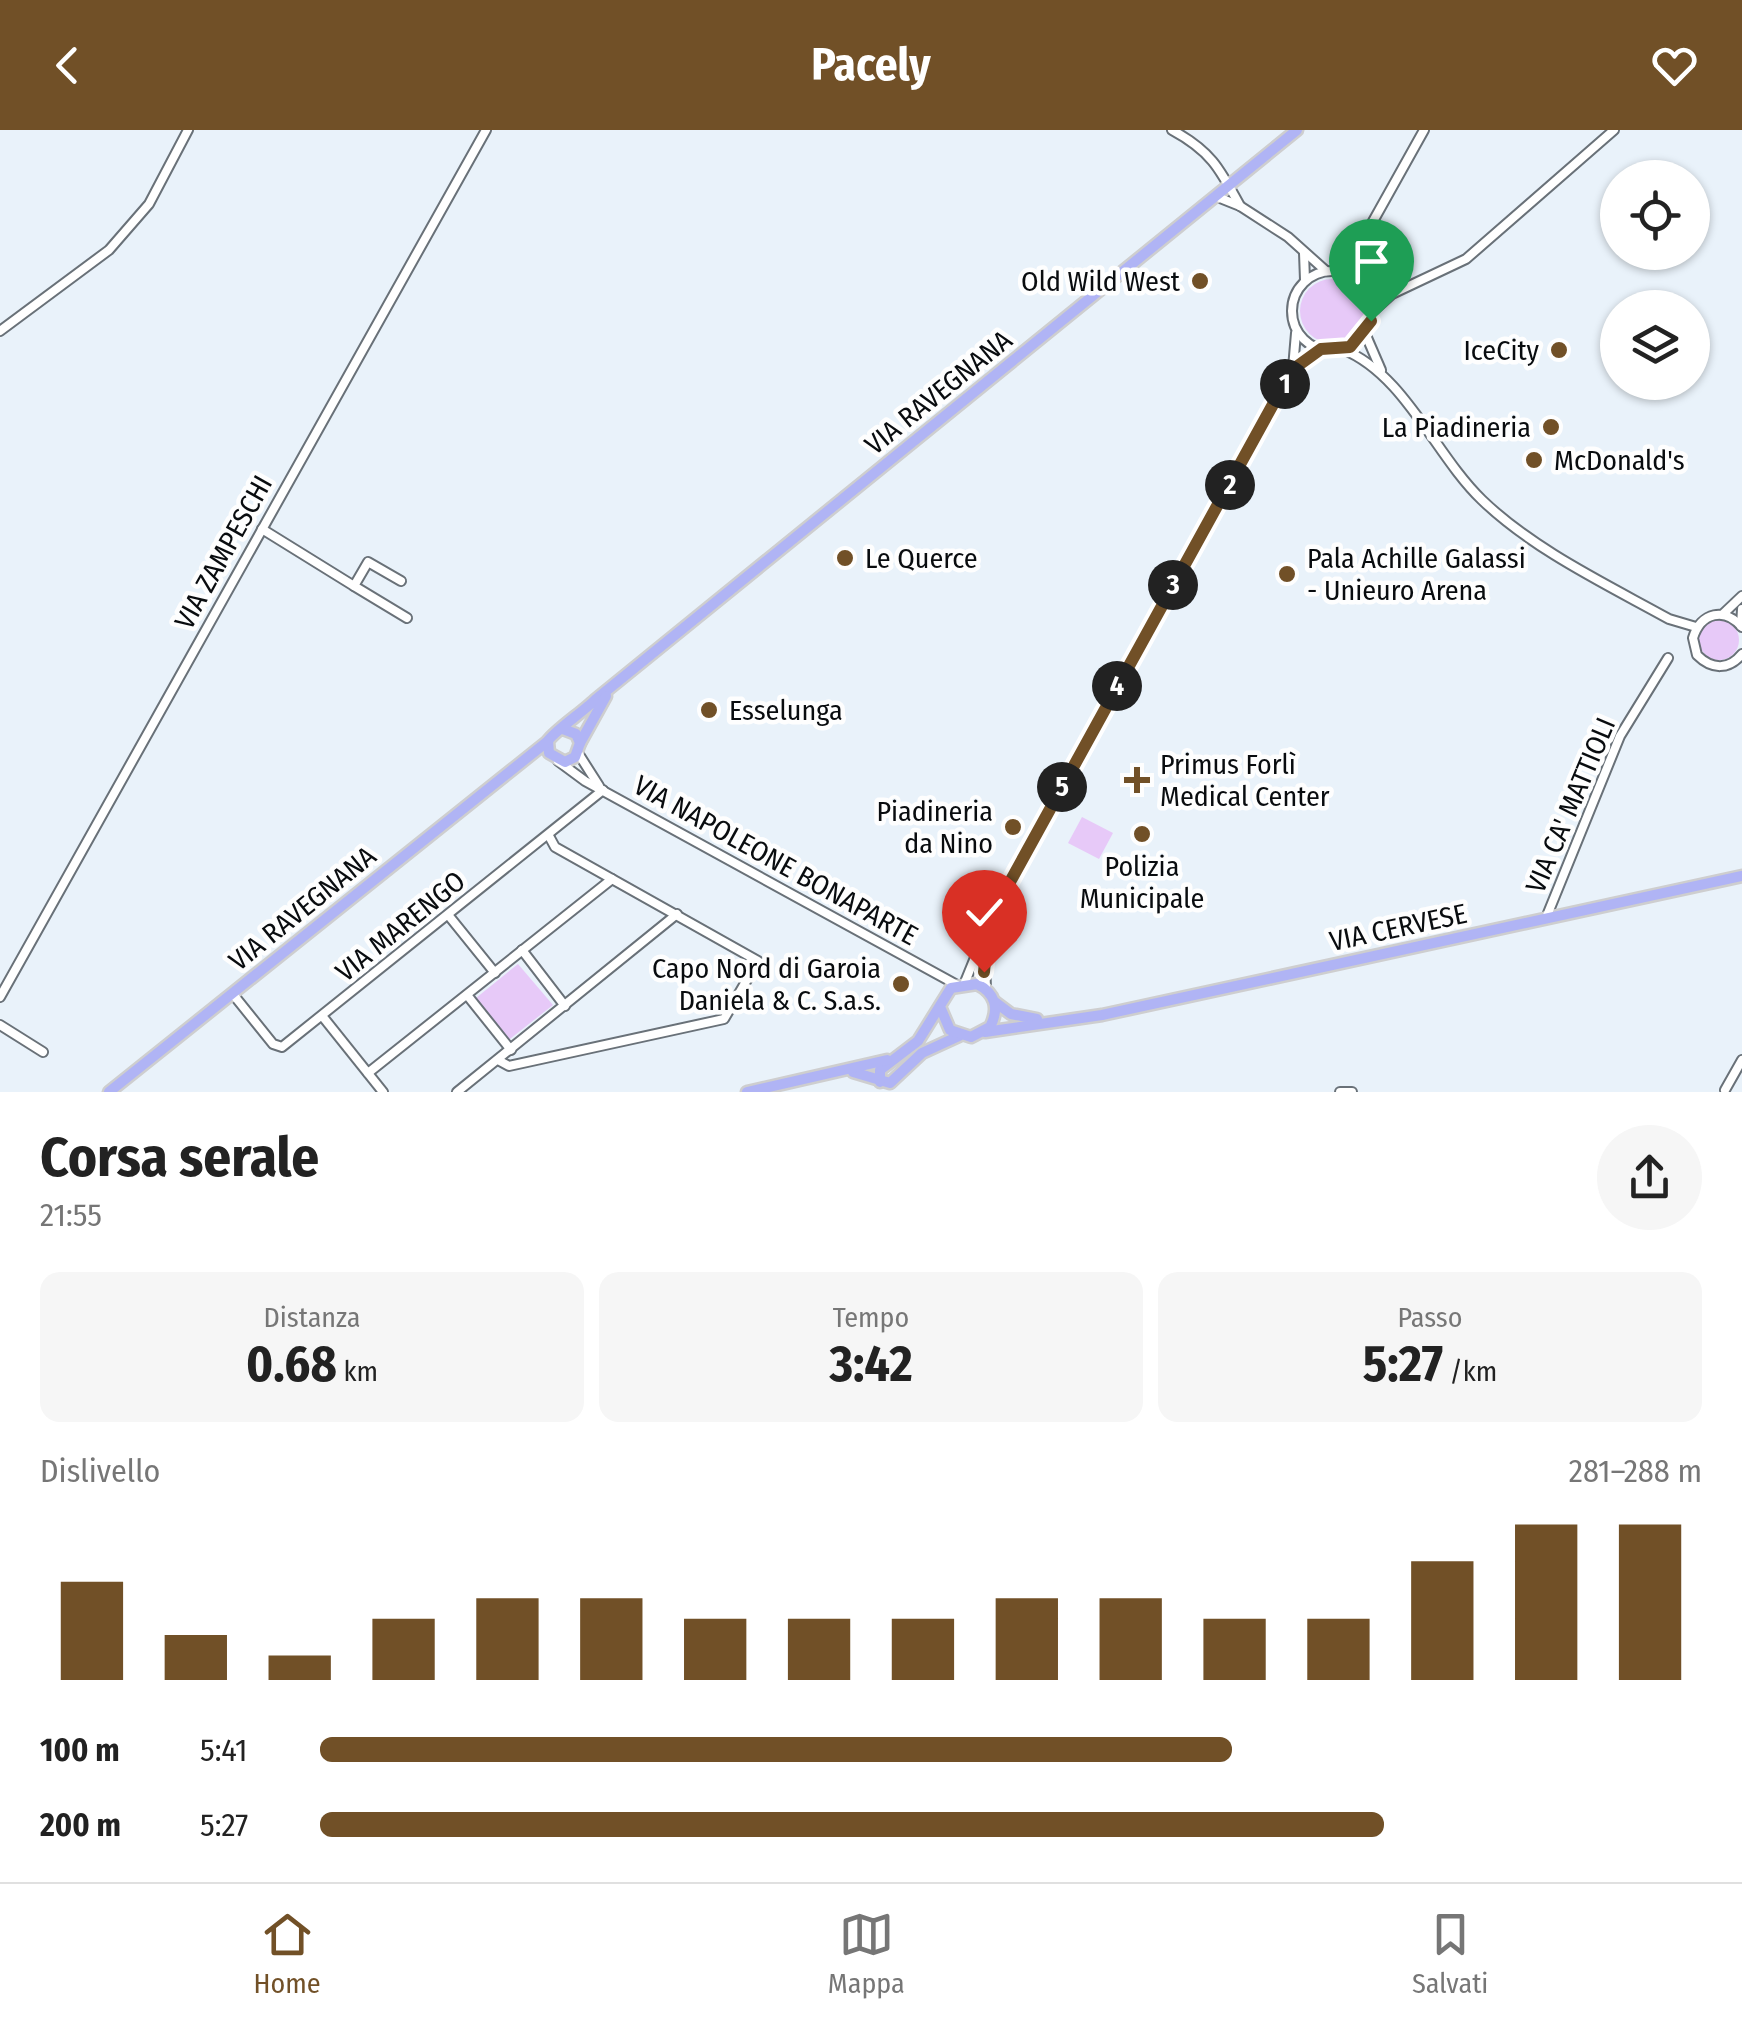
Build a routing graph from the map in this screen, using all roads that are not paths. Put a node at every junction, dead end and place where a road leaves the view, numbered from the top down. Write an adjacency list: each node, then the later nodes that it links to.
1 (188, 130): 19 (street)
2 (486, 130): 25 (street, VIA ZAMPESCHI)
3 (1172, 130): 7 (street)
4 (1296, 130): 7 (main road, VIA RAVEGNANA)
5 (1424, 130): 10 (street)
6 (1614, 130): 15 (street)
7 (1232, 182): 8 (main road, VIA RAVEGNANA); 9 (street)
8 (1214, 196): 9 (street); 38 (main road, VIA RAVEGNANA)
9 (1240, 206): 11 (street)
10 (1357, 250): 12 (street); 13 (street)
11 (1304, 253): 12 (street); 14 (street)
12 (1330, 270): 13 (street); 14 (street)
13 (1355, 278): 16 (street)
14 (1305, 280): 18 (street)
15 (1424, 281): 16 (street); 17 (street)
16 (1364, 287): 17 (street)
17 (1372, 312): 20 (street)
18 (1295, 328): 21 (street); 23 (street)
19 (0, 332)
20 (1365, 333): 22 (street); 24 (street)
21 (1321, 349): 22 (street); 23 (street)
22 (1342, 349): 24 (street)
23 (1292, 370): 51 (street)
24 (1394, 391): 32 (street)
25 (262, 529): 27 (street); 56 (street, VIA ZAMPESCHI)
26 (401, 581): 27 (street)
27 (354, 586): 31 (street)
28 (1742, 596): 30 (street)
29 (1742, 609): 33 (street)
30 (1723, 614): 33 (street); 34 (street)
31 (408, 618)
32 (1669, 619): 34 (street); 35 (street)
33 (1742, 626)
34 (1696, 627): 35 (street)
35 (1693, 638): 37 (street)
36 (1668, 658): 50 (street, VIA CA' MATTIOLI)
37 (1740, 659)
38 (609, 691): 39 (main road, VIA RAVEGNANA); 41 (main road, VIA RAVEGNANA)
39 (563, 729): 40 (main road); 41 (main road)
40 (548, 741): 42 (main road, VIA RAVEGNANA); 43 (main road)
41 (579, 748): 43 (main road); 44 (street, VIA NAPOLEONE BONAPARTE)
42 (522, 758): 43 (main road); 59 (main road, VIA RAVEGNANA)
43 (555, 759): 44 (street, VIA NAPOLEONE BONAPARTE)
44 (601, 788): 45 (street, VIA MARENGO); 55 (street, VIA NAPOLEONE BONAPARTE)
45 (549, 836): 47 (street); 49 (street, VIA MARENGO)
46 (1742, 876): 50 (main road, VIA CERVESE)
47 (612, 878): 48 (street); 52 (street)
48 (677, 914): 64 (street); 74 (street)
49 (449, 916): 54 (street); 66 (street, VIA MARENGO)
50 (1546, 918): 67 (main road, VIA CERVESE)
51 (985, 931): 57 (street); 58 (street)
52 (522, 950): 54 (street); 64 (street)
53 (0, 969): 56 (street)
54 (494, 973): 60 (street)
55 (932, 973): 57 (street, VIA NAPOLEONE BONAPARTE); 61 (street, VIA NAPOLEONE BONAPARTE)
56 (12, 976): 62 (street, VIA ZAMPESCHI)
57 (961, 984): 58 (main road); 61 (main road)
58 (986, 988): 63 (main road)
59 (232, 993): 66 (street, VIA MARENGO); 81 (main road, VIA RAVEGNANA)
60 (467, 995): 71 (street); 77 (street)
61 (945, 996): 65 (main road)
62 (0, 997)
63 (995, 1002): 67 (main road, VIA CERVESE); 69 (main road)
64 (565, 1006): 71 (street)
65 (941, 1009): 70 (main road); 73 (main road)
66 (324, 1016): 77 (street)
67 (1063, 1020): 69 (main road, VIA CERVESE)
68 (0, 1025): 72 (street)
69 (985, 1032): 70 (main road, VIA CERVESE)
70 (959, 1036): 78 (main road, VIA CERVESE)
71 (511, 1050): 74 (street)
72 (43, 1052)
73 (893, 1058): 76 (main road); 79 (main road)
74 (498, 1060): 83 (street)
75 (1742, 1060): 80 (street)
76 (837, 1072): 79 (main road); 84 (main road)
77 (368, 1073): 82 (street)
78 (897, 1080): 79 (main road); 85 (street)
79 (880, 1087)
80 (1725, 1090)
81 (110, 1092)
82 (383, 1092)
83 (458, 1092)
84 (747, 1092)
85 (892, 1092)
86 (1340, 1092): 87 (street)
87 (1352, 1092)

